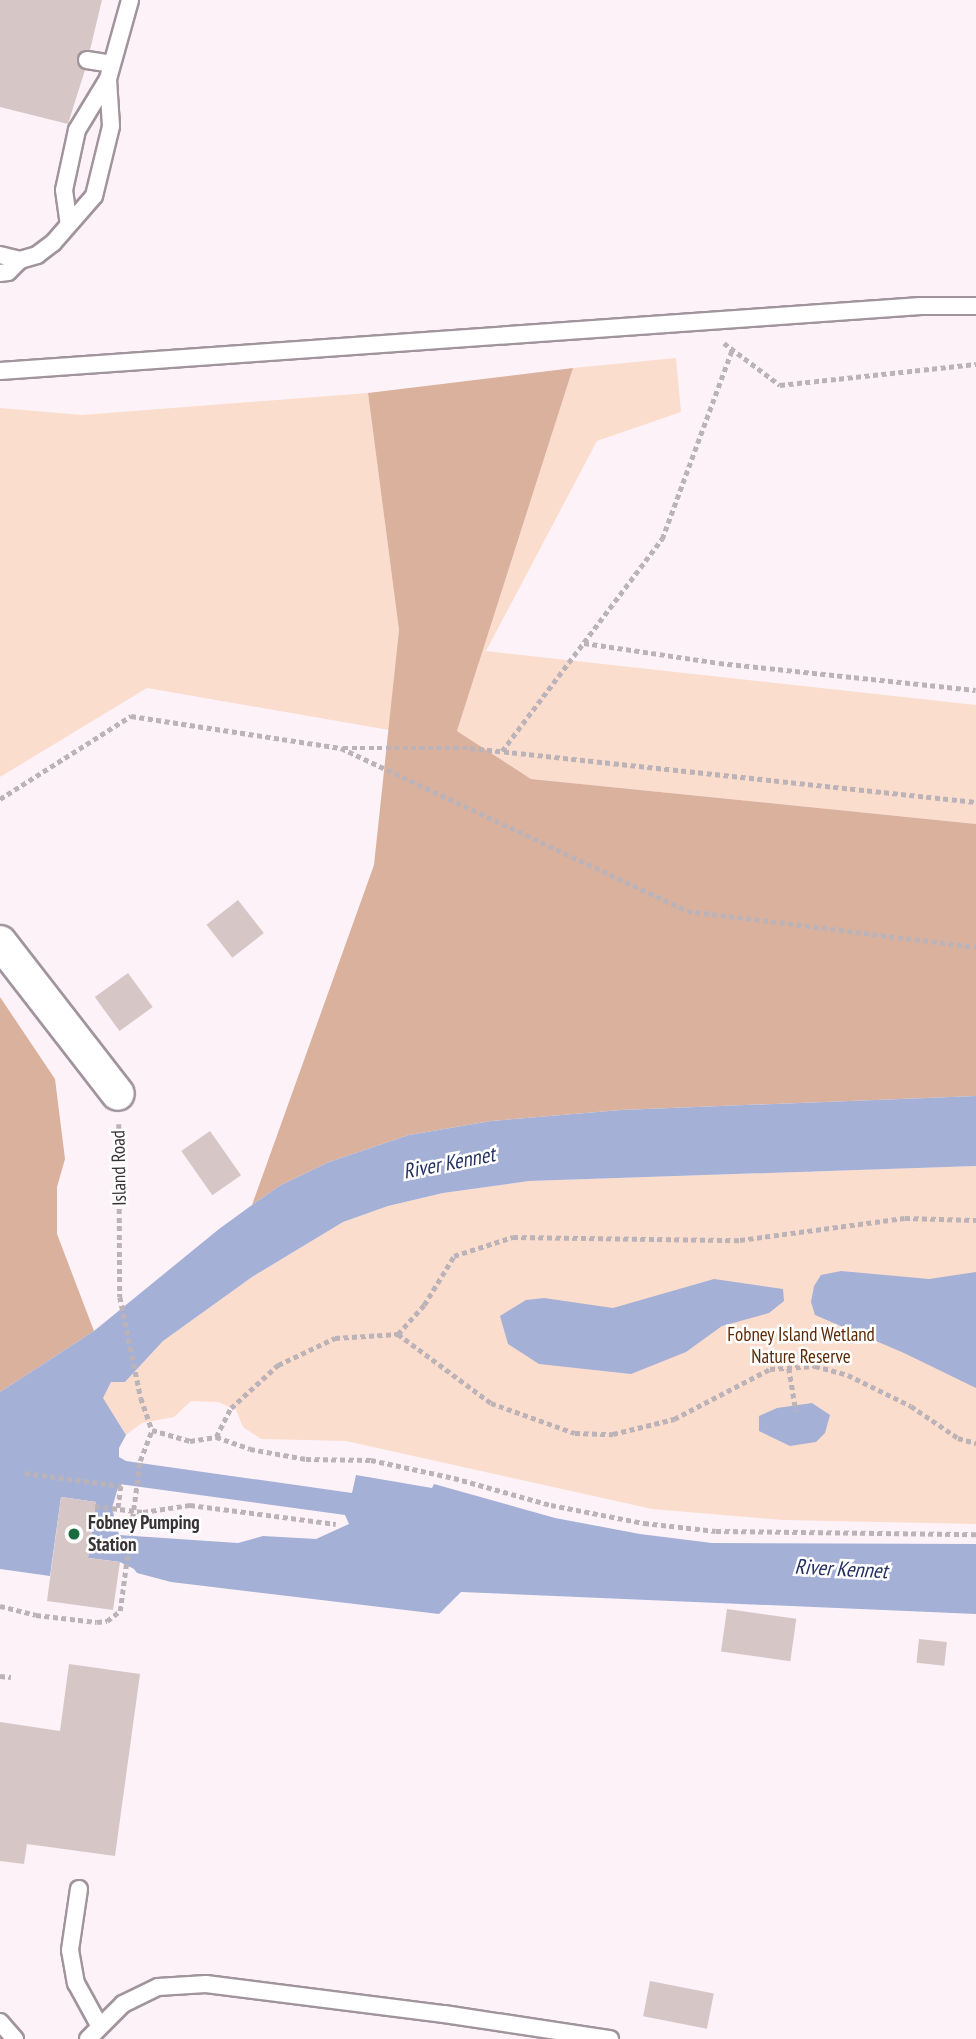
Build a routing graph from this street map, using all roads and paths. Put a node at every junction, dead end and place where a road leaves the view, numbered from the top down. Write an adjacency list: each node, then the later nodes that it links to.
1 (130, 0): 3 (lane)
2 (87, 60): 3 (lane)
3 (109, 72): 4 (lane); 4 (lane)
4 (69, 224): 6 (lane)
5 (0, 255): 6 (lane)
6 (20, 260): 7 (lane)
7 (0, 273)
8 (976, 306): 10 (lane)
9 (976, 364): 11 (path)
10 (0, 371)
11 (584, 643): 12 (path); 14 (path)
12 (976, 690)
13 (341, 748): 14 (path); 15 (path); 18 (path)
14 (501, 751): 16 (path)
15 (0, 799)
16 (976, 802)
17 (0, 942): 19 (street)
18 (976, 947)
19 (118, 1094): 24 (path, Island Road)
20 (976, 1220): 21 (path)
21 (398, 1334): 22 (path); 25 (path)
22 (789, 1368): 23 (path); 26 (path)
23 (796, 1410)
24 (152, 1430): 25 (path); 30 (path)
25 (216, 1437): 32 (path)
26 (976, 1443)
27 (25, 1473): 29 (path)
28 (95, 1506): 29 (path)
29 (115, 1508): 30 (path)
30 (134, 1511): 31 (path); 33 (path)
31 (336, 1524)
32 (976, 1534)
33 (0, 1606)
34 (0, 1676): 35 (path)
35 (11, 1677)
36 (79, 1889): 38 (lane)
37 (0, 2022): 39 (lane)
38 (99, 2025): 40 (lane); 41 (lane)
39 (15, 2039)
40 (88, 2039)
41 (610, 2039)

